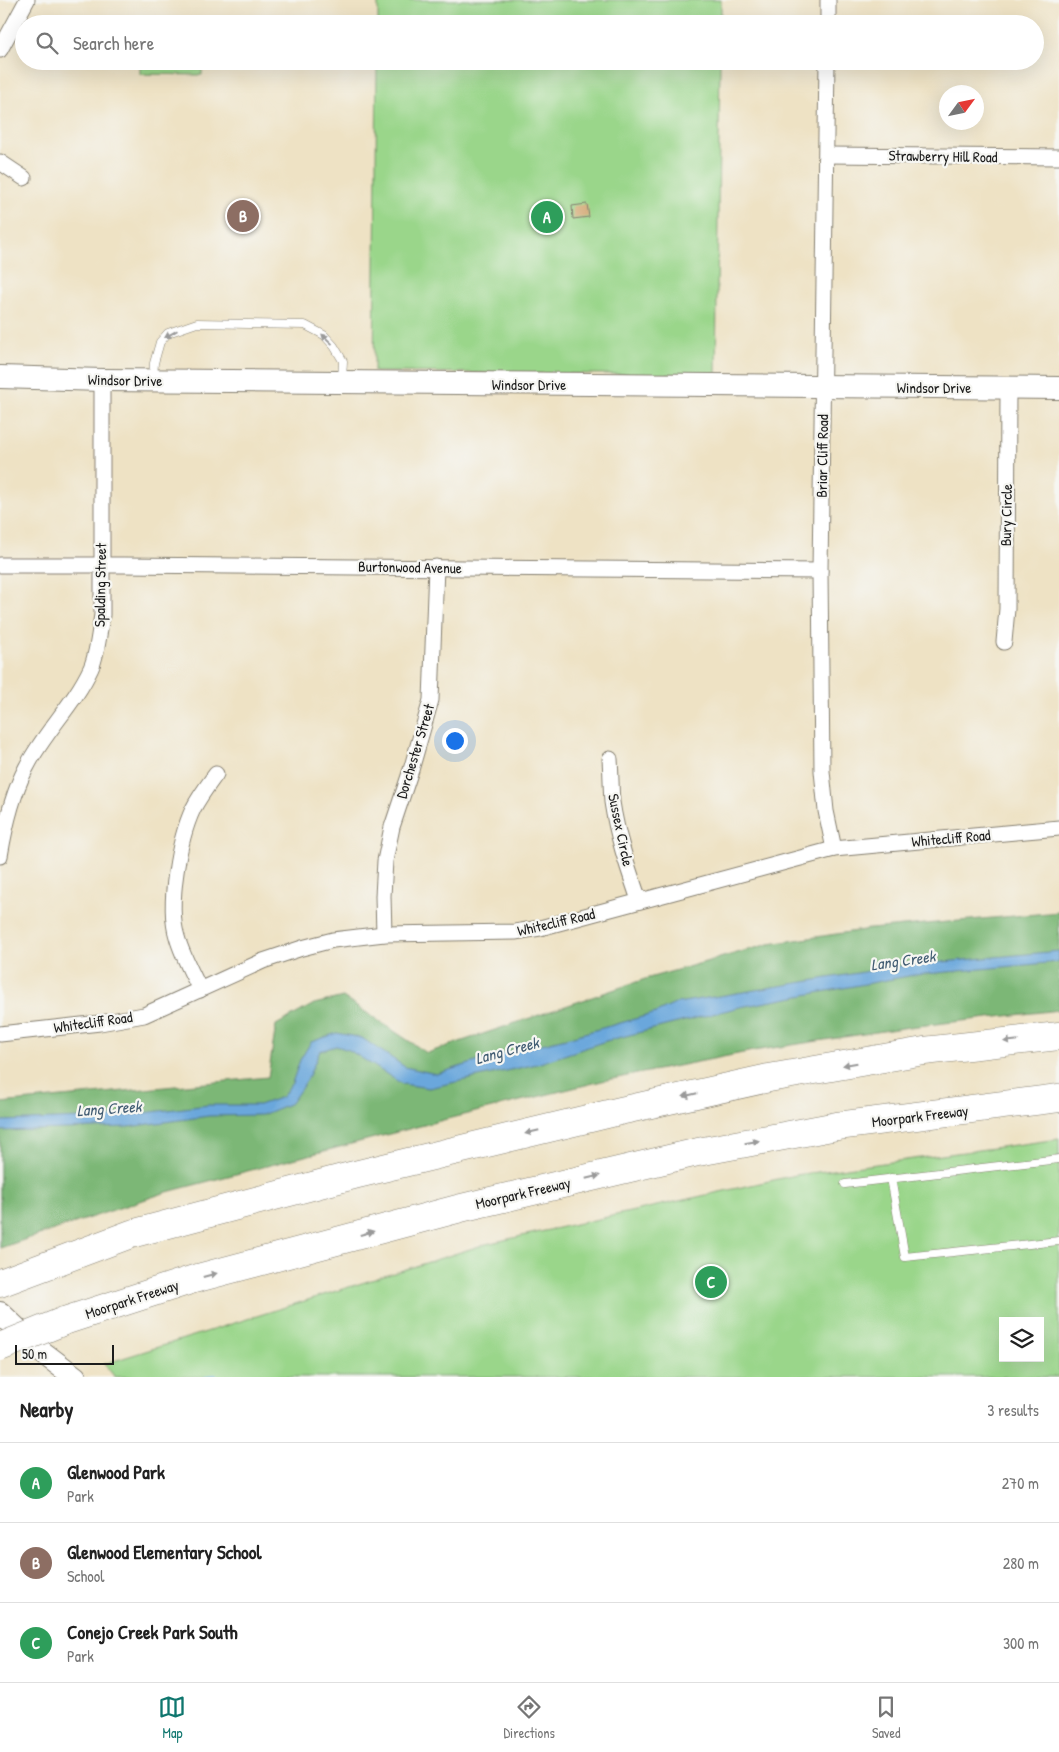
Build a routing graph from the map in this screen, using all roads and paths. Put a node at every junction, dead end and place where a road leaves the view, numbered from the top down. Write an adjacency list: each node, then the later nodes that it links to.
1 (828, 0): 4 (street)
2 (21, 2): 3 (street)
3 (15, 15)
4 (828, 15)
5 (15, 16): 6 (street)
6 (0, 50)
7 (828, 70): 8 (street, Briar Cliff Road)
8 (827, 154): 9 (street, Strawberry Hill Road); 16 (street, Briar Cliff Road)
9 (1059, 157)
10 (0, 162): 11 (street)
11 (24, 178)
12 (0, 377): 13 (street, Windsor Drive)
13 (102, 380): 14 (street, Windsor Drive); 20 (street, Spalding Street)
14 (153, 380): 15 (street, Windsor Drive); 15 (lane, one-way to 14)
15 (342, 382): 16 (street, Windsor Drive)
16 (823, 386): 17 (street, Windsor Drive); 22 (street, Briar Cliff Road)
17 (1008, 388): 18 (street, Windsor Drive); 23 (street, Bury Circle)
18 (1059, 388)
19 (0, 565): 20 (street, Burtonwood Avenue)
20 (101, 566): 21 (street, Burtonwood Avenue); 28 (street, Spalding Street)
21 (436, 567): 22 (street, Burtonwood Avenue); 30 (street, Dorchester Street)
22 (820, 571): 27 (street, Briar Cliff Road)
23 (1004, 642)
24 (610, 759): 29 (street, Sussex Circle)
25 (216, 774): 31 (street)
26 (1059, 828): 27 (street, Whitecliff Road)
27 (834, 849): 29 (street, Whitecliff Road)
28 (0, 856)
29 (638, 900): 30 (street, Whitecliff Road)
30 (384, 934): 31 (street, Whitecliff Road)
31 (200, 990): 32 (street, Whitecliff Road)
32 (0, 1034)
33 (1059, 1036): 39 (highway, one-way to 39)
34 (1059, 1098): 41 (highway, Moorpark Freeway, one-way to 34, bridge)
35 (1059, 1159): 36 (lane)
36 (891, 1178): 37 (lane); 38 (lane)
37 (845, 1184)
38 (1059, 1241)
39 (9, 1279)
40 (0, 1313): 42 (street)
41 (0, 1347)
42 (75, 1377)

